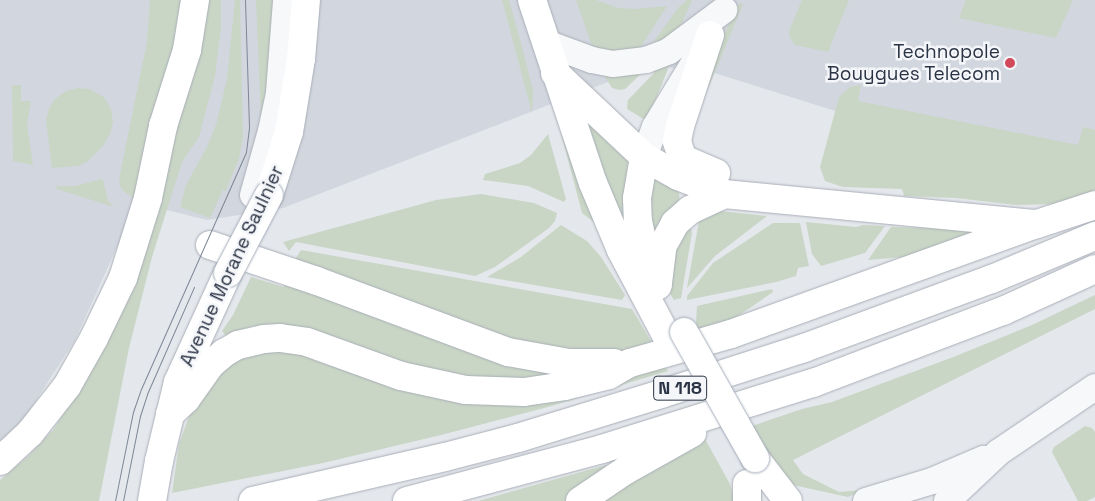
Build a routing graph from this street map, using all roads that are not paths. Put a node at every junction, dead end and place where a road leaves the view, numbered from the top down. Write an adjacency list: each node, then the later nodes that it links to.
1 (195, 0): 25 (main road)
2 (286, 0): 11 (street, Avenue Morane Saulnier)
3 (306, 0): 11 (main road, Avenue Morane Saulnier)
4 (532, 0): 7 (main road)
5 (728, 5): 6 (street); 7 (street)
6 (710, 35): 9 (street); 12 (main road)
7 (546, 43): 8 (main road)
8 (556, 73): 9 (main road); 19 (main road)
9 (644, 157): 10 (main road); 18 (main road)
10 (724, 194): 12 (main road); 18 (main road)
11 (261, 195): 23 (main road, Avenue Morane Saulnier, bridge)
12 (820, 202): 14 (main road)
13 (1095, 205): 14 (main road)
14 (1037, 224): 20 (main road)
15 (1095, 236): 30 (main road, N 118)
16 (210, 246): 20 (main road)
17 (1095, 269): 22 (main road, N 118)
18 (658, 285): 19 (main road)
19 (675, 334): 26 (main road)
20 (630, 363): 23 (main road)
21 (1095, 387): 24 (street)
22 (746, 404): 31 (main road, N 118); 32 (main road)
23 (170, 414): 29 (main road, Avenue Morane Saulnier)
24 (999, 452): 28 (street); 33 (street)
25 (0, 461)
26 (748, 481): 27 (main road)
27 (791, 500)
28 (946, 500)
29 (152, 501)
30 (253, 501)
31 (407, 501)
32 (580, 501)
33 (866, 501)

